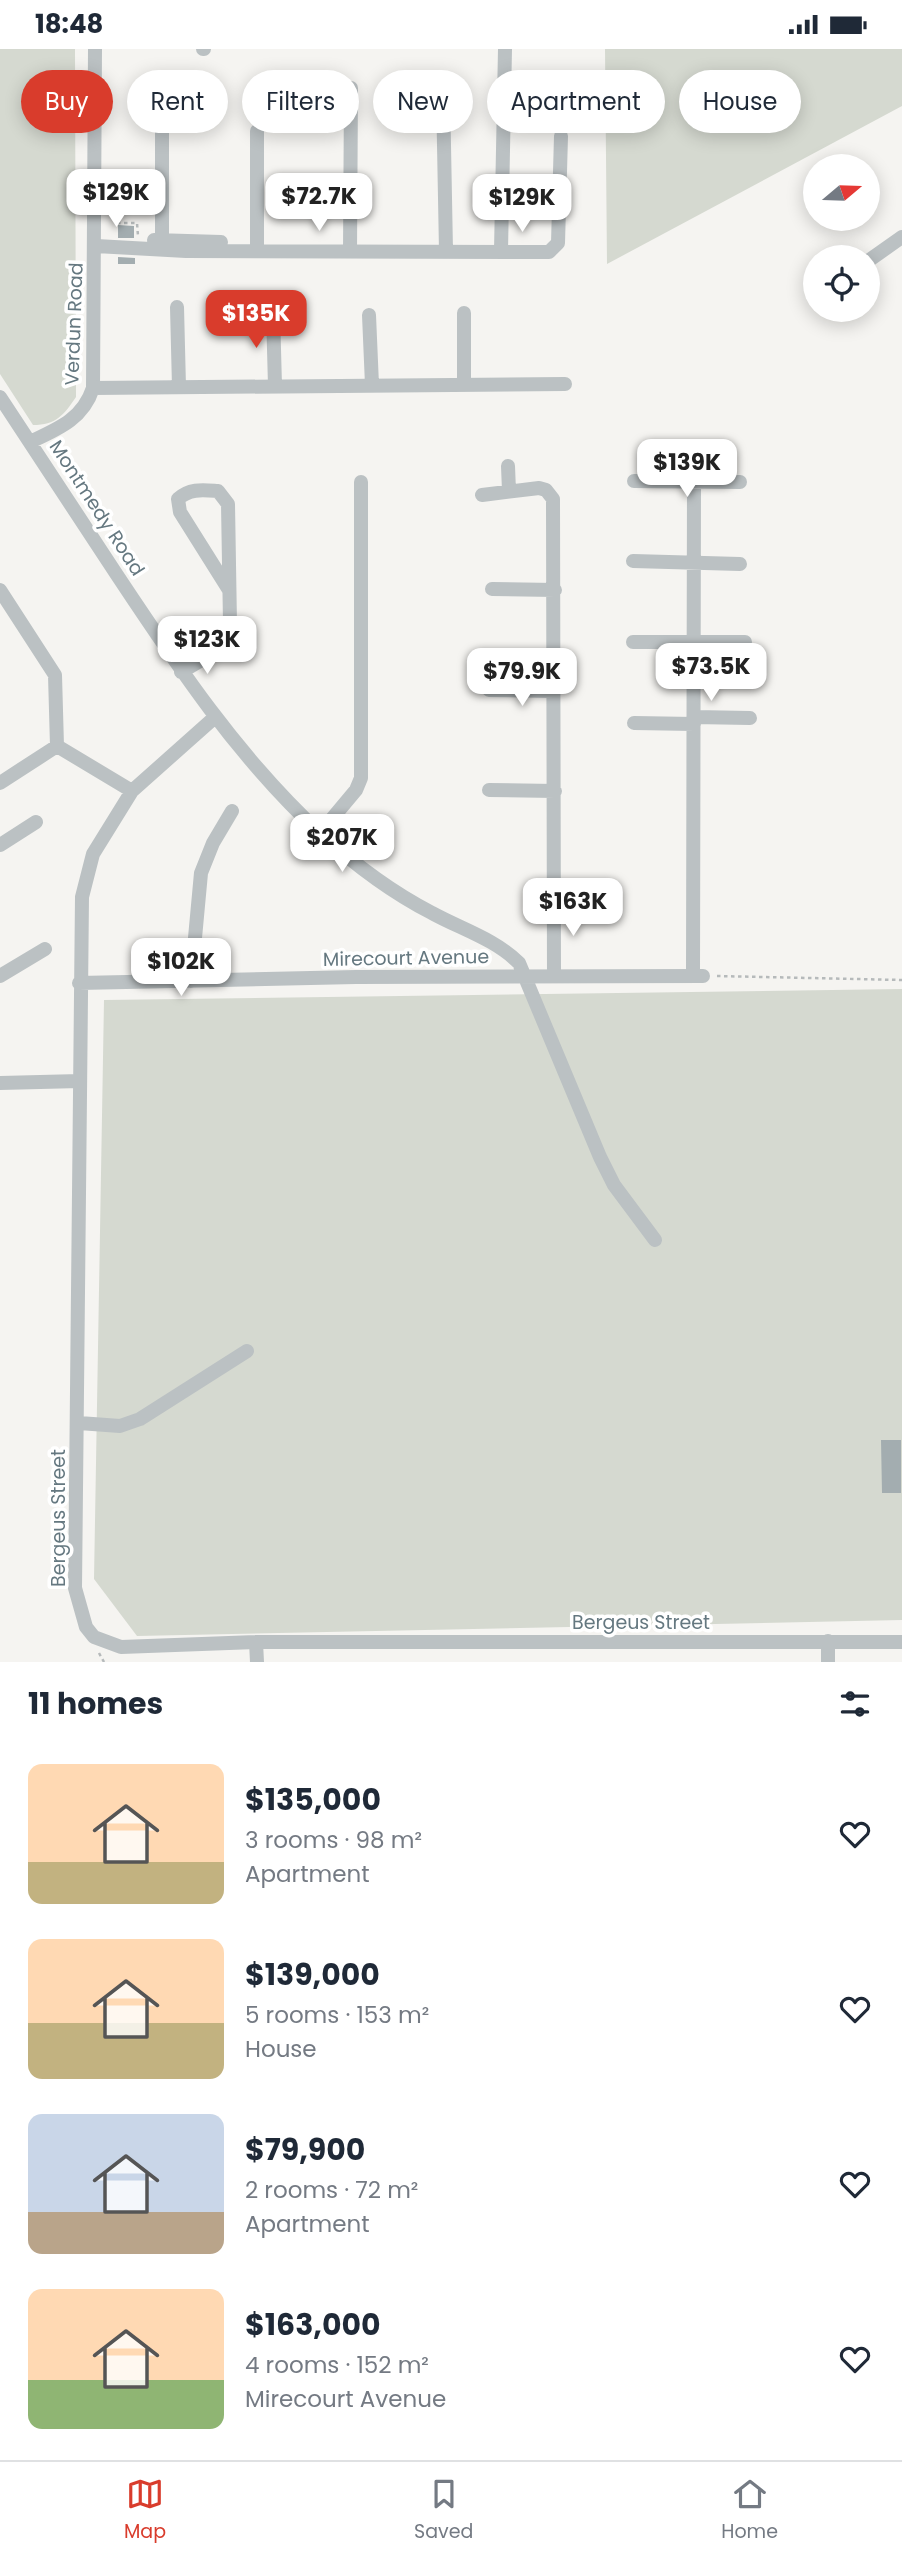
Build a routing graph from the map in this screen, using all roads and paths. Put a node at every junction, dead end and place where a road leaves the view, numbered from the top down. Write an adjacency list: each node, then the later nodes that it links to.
1 (95, 49): 11 (street, Verdun Road)
2 (505, 49): 16 (street)
3 (162, 133): 12 (street)
4 (257, 133): 13 (street)
5 (351, 133): 14 (street)
6 (444, 133): 15 (street)
7 (561, 136): 16 (street)
8 (117, 223): 10 (path)
9 (902, 237): 17 (street)
10 (138, 239): 11 (street); 12 (street)
11 (96, 242): 12 (street); 27 (street, Verdun Road)
12 (162, 245): 13 (street)
13 (257, 247): 14 (street)
14 (350, 247): 15 (street)
15 (446, 247): 16 (street)
16 (501, 247)
17 (880, 253)
18 (177, 307): 26 (street)
19 (273, 312): 24 (street)
20 (464, 313): 22 (street)
21 (369, 315): 25 (street)
22 (464, 384): 23 (street); 25 (street)
23 (565, 384)
24 (275, 386): 25 (street); 26 (street)
25 (372, 386)
26 (178, 387): 27 (street)
27 (93, 388): 29 (street, Verdun Road)
28 (3, 407): 29 (street, Montmedy Road)
29 (30, 442): 47 (street, Montmedy Road)
30 (508, 466): 35 (street)
31 (634, 481): 33 (street)
32 (361, 482): 61 (street)
33 (694, 482): 34 (street); 38 (street)
34 (740, 482)
35 (509, 491): 36 (street); 43 (street)
36 (482, 495)
37 (633, 561): 38 (street)
38 (694, 563): 39 (street); 45 (street)
39 (740, 564)
40 (492, 589): 43 (street)
41 (0, 590): 54 (street)
42 (229, 590): 42 (street); 47 (street)
43 (555, 590): 49 (street)
44 (634, 642): 45 (street)
45 (694, 642): 46 (street); 52 (street)
46 (745, 642)
47 (181, 672): 50 (street, Montmedy Road)
48 (489, 690): 49 (street)
49 (554, 691): 58 (street)
50 (214, 718): 57 (street, Bergeus Street); 61 (street, Montmedy Road)
51 (750, 718): 52 (street)
52 (694, 720): 53 (street); 67 (street)
53 (634, 723)
54 (57, 746): 55 (street); 57 (street)
55 (0, 783)
56 (489, 790): 58 (street)
57 (132, 791): 70 (street, Bergeus Street)
58 (555, 791): 64 (street)
59 (232, 811): 69 (street)
60 (36, 821): 62 (street)
61 (320, 833): 66 (street, Montmedy Road)
62 (0, 845)
63 (45, 949): 65 (street)
64 (554, 975): 66 (street, Mirecourt Avenue); 67 (street, Mirecourt Avenue)
65 (0, 976)
66 (526, 976): 69 (street, Mirecourt Avenue); 73 (street, Montmedy Road)
67 (699, 976): 68 (path)
68 (902, 979)
69 (191, 981): 70 (street, Mirecourt Avenue)
70 (79, 983): 71 (street, Bergeus Street)
71 (80, 1081): 72 (street); 75 (street, Bergeus Street)
72 (0, 1083)
73 (655, 1240)
74 (247, 1351): 75 (street)
75 (79, 1423): 77 (street, Bergeus Street)
76 (828, 1641): 77 (street, Bergeus Street); 78 (street, Bergeus Street); 80 (street)
77 (256, 1642): 79 (street)
78 (902, 1642)
79 (257, 1662)
80 (828, 1662)

